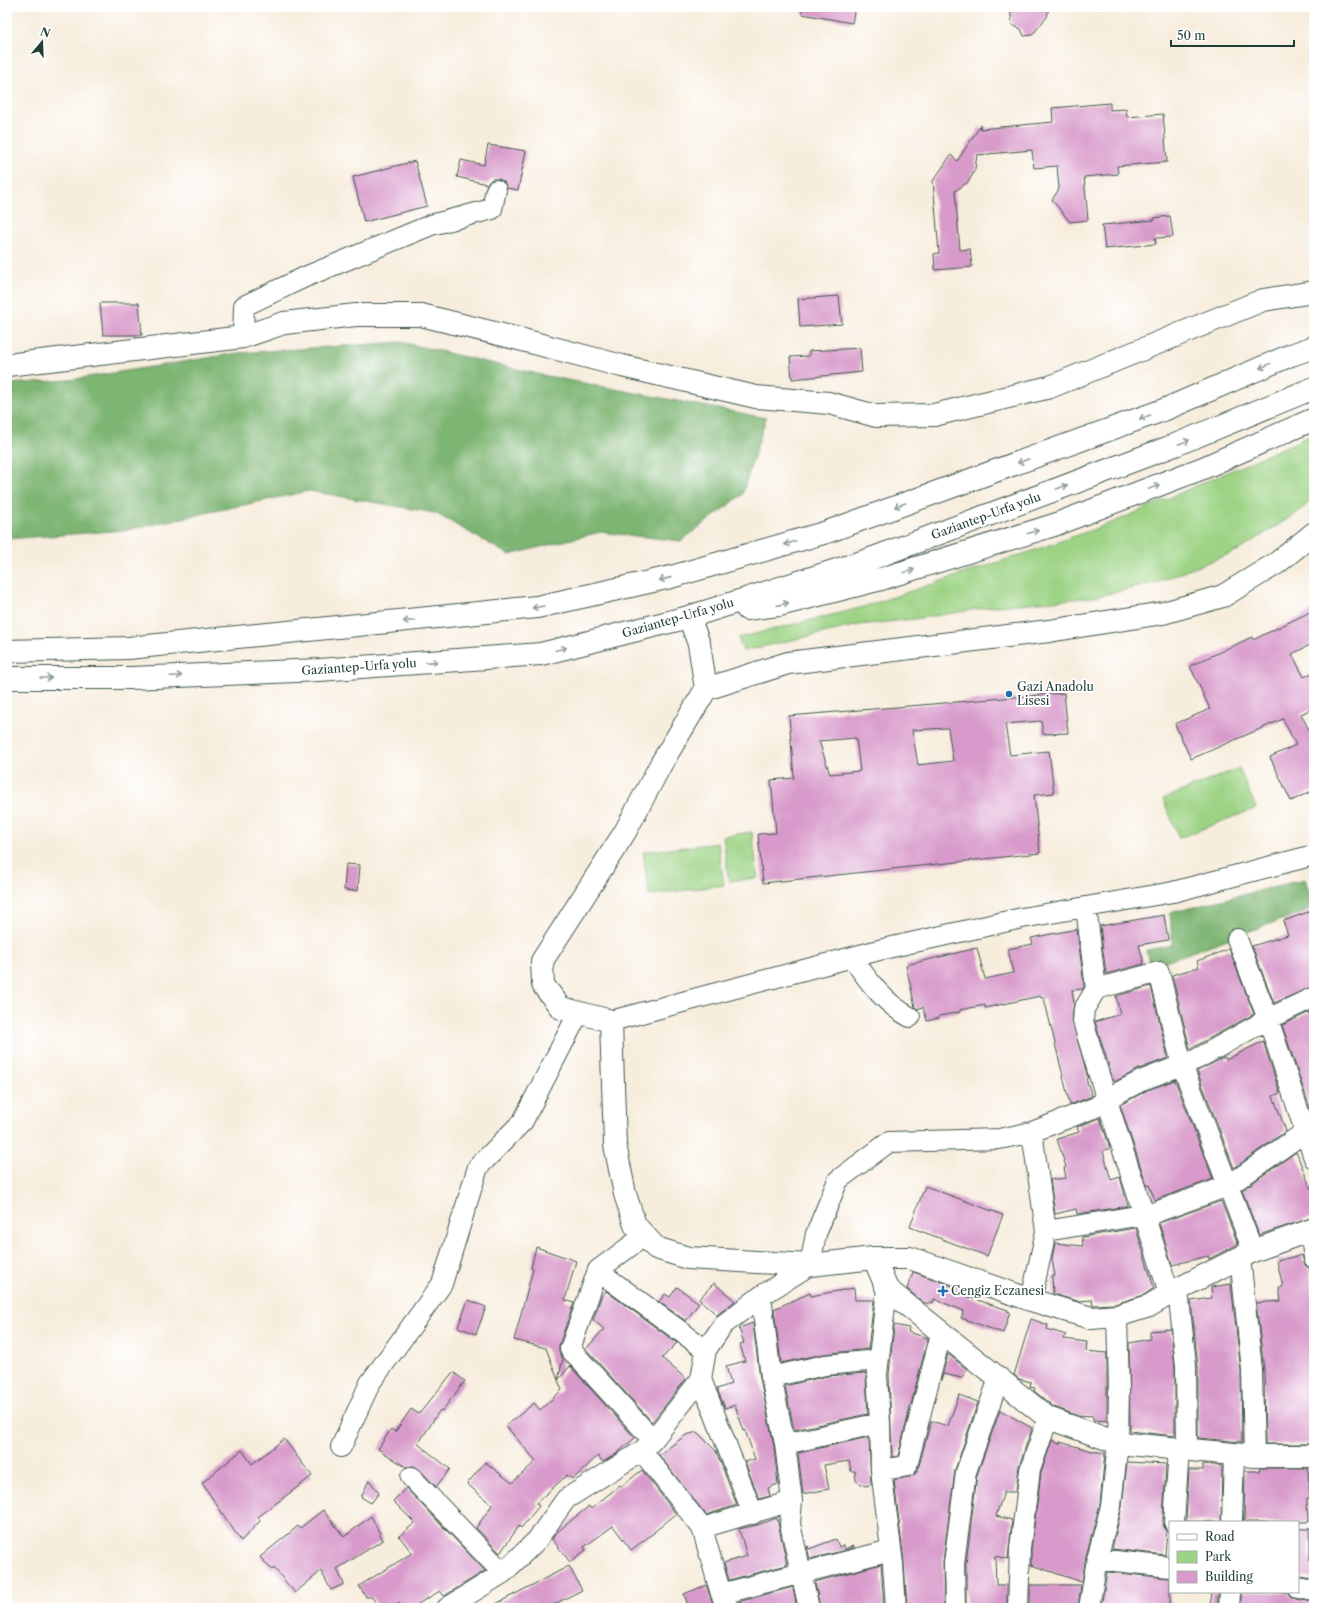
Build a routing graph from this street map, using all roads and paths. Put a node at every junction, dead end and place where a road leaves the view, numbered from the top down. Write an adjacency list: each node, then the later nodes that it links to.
1 (496, 190): 3 (street)
2 (1312, 291): 3 (main road)
3 (243, 337): 5 (main road)
4 (1314, 346): 10 (main road, one-way to 10)
5 (7, 365)
6 (1314, 388): 9 (main road, Gaziantep-Urfa yolu, one-way to 6)
7 (1314, 419): 9 (main road, one-way to 7)
8 (1314, 533): 12 (main road)
9 (689, 617): 11 (main road, Gaziantep-Urfa yolu, one-way to 9); 12 (main road)
10 (7, 652)
11 (7, 678)
12 (706, 689): 19 (main road)
13 (1314, 856): 14 (street)
14 (1086, 907): 16 (street); 17 (street)
15 (1237, 939): 21 (street)
16 (852, 957): 20 (street); 22 (street)
17 (1096, 989): 24 (street); 25 (street)
18 (1314, 997): 21 (street)
19 (578, 1014): 22 (main road); 23 (street); 55 (street)
20 (910, 1017)
21 (1268, 1019): 24 (street); 26 (street)
22 (611, 1021): 33 (main road)
23 (556, 1057)
24 (1182, 1065): 25 (street); 29 (street)
25 (1106, 1099): 27 (street); 30 (street)
26 (1310, 1130): 28 (street); 29 (street)
27 (1032, 1132): 32 (street); 37 (street)
28 (1314, 1158)
29 (1228, 1186): 30 (street); 34 (street)
30 (1145, 1216): 32 (street); 40 (street)
31 (1312, 1230): 34 (main road); 36 (street)
32 (1046, 1231): 42 (street)
33 (644, 1236): 37 (main road); 38 (street)
34 (1246, 1254): 40 (main road); 57 (street)
35 (874, 1258): 37 (main road); 39 (main road); 42 (main road)
36 (1314, 1258)
37 (810, 1265): 41 (street)
38 (598, 1271): 45 (street); 54 (street)
39 (887, 1289): 44 (main road); 46 (street)
40 (1174, 1291): 43 (main road); 56 (street)
41 (761, 1296): 45 (street); 47 (street)
42 (1030, 1300): 43 (main road)
43 (1117, 1316): 53 (street)
44 (941, 1334): 48 (main road); 59 (street)
45 (706, 1350): 49 (street)
46 (878, 1360): 47 (street); 51 (street)
47 (771, 1377): 52 (street)
48 (999, 1378): 50 (main road); 78 (street)
49 (701, 1379): 54 (street); 62 (street)
50 (1048, 1418): 53 (main road); 79 (street)
51 (880, 1423): 52 (street); 59 (street)
52 (785, 1444): 61 (street)
53 (1118, 1444): 56 (main road); 67 (street)
54 (647, 1446): 65 (street); 69 (street)
55 (341, 1447)
56 (1183, 1450): 57 (main road); 63 (street)
57 (1244, 1455): 58 (main road); 64 (street)
58 (1314, 1456)
59 (881, 1470): 66 (street)
60 (411, 1477): 69 (street)
61 (792, 1501): 62 (street); 70 (street)
62 (753, 1514): 65 (street)
63 (1174, 1521)
64 (1232, 1521)
65 (702, 1528): 74 (street)
66 (891, 1550): 70 (street); 77 (street)
67 (1098, 1559): 68 (street); 80 (street)
68 (1169, 1567)
69 (503, 1573): 75 (street)
70 (802, 1574): 74 (street); 76 (street)
71 (1299, 1588): 72 (street)
72 (1314, 1591)
73 (1230, 1593): 81 (street)
74 (724, 1601)
75 (447, 1608)
76 (809, 1608)
77 (896, 1608)
78 (955, 1608)
79 (1018, 1608)
80 (1089, 1608)
81 (1229, 1608)

